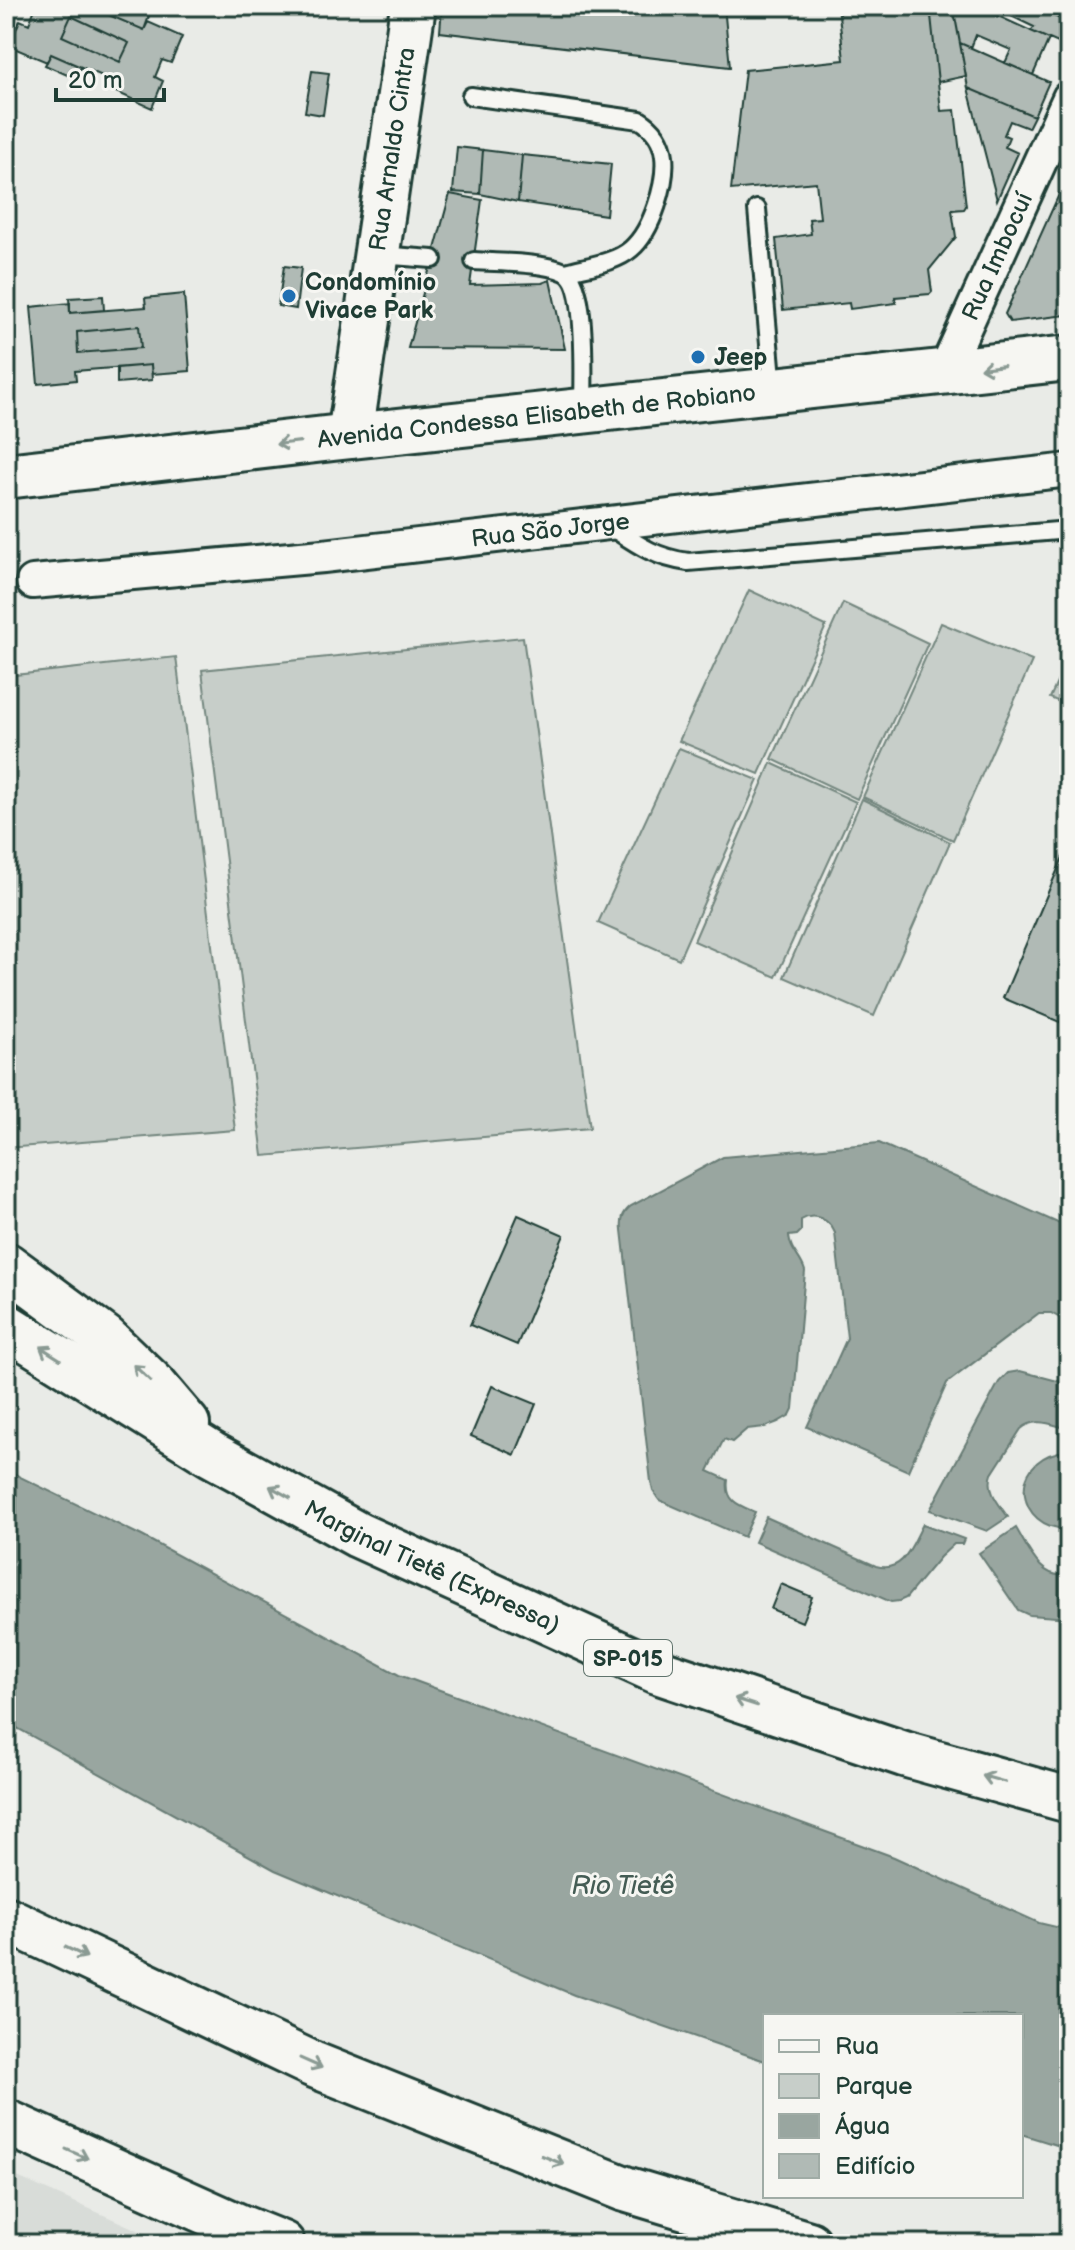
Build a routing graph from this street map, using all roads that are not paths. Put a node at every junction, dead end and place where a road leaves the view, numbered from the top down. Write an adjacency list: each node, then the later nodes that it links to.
1 (413, 6): 5 (main road, Rua Arnaldo Cintra)
2 (471, 96): 8 (lane)
3 (1069, 98): 10 (street, Rua Imbocuí)
4 (757, 209): 11 (lane)
5 (377, 254): 6 (lane); 13 (main road, Rua Arnaldo Cintra)
6 (433, 259)
7 (474, 261): 8 (lane)
8 (566, 272): 12 (lane)
9 (1069, 358): 10 (main road, Avenida Condessa Elisabeth de Robiano, one-way to 10)
10 (944, 373): 11 (main road, Avenida Condessa Elisabeth de Robiano)
11 (773, 391): 12 (main road, Avenida Condessa Elisabeth de Robiano)
12 (583, 411): 13 (main road, Avenida Condessa Elisabeth de Robiano)
13 (350, 436): 15 (main road, Avenida Condessa Elisabeth de Robiano, one-way to 15)
14 (1069, 470): 16 (street, Rua São Jorge)
15 (6, 476)
16 (607, 524): 17 (lane); 18 (street, Rua São Jorge)
17 (1069, 530)
18 (33, 582)
19 (6, 1265): 21 (main road, one-way to 19)
20 (6, 1326): 21 (main road, Marginal Tietê (Expressa) / SP-015, one-way to 20)
21 (211, 1454): 22 (main road, Marginal Tietê (Expressa) / SP-015, one-way to 21)
22 (1069, 1800)
23 (6, 1919): 26 (main road, one-way to 26)
24 (6, 2122): 25 (main road, one-way to 25)
25 (282, 2244)
26 (809, 2244)

